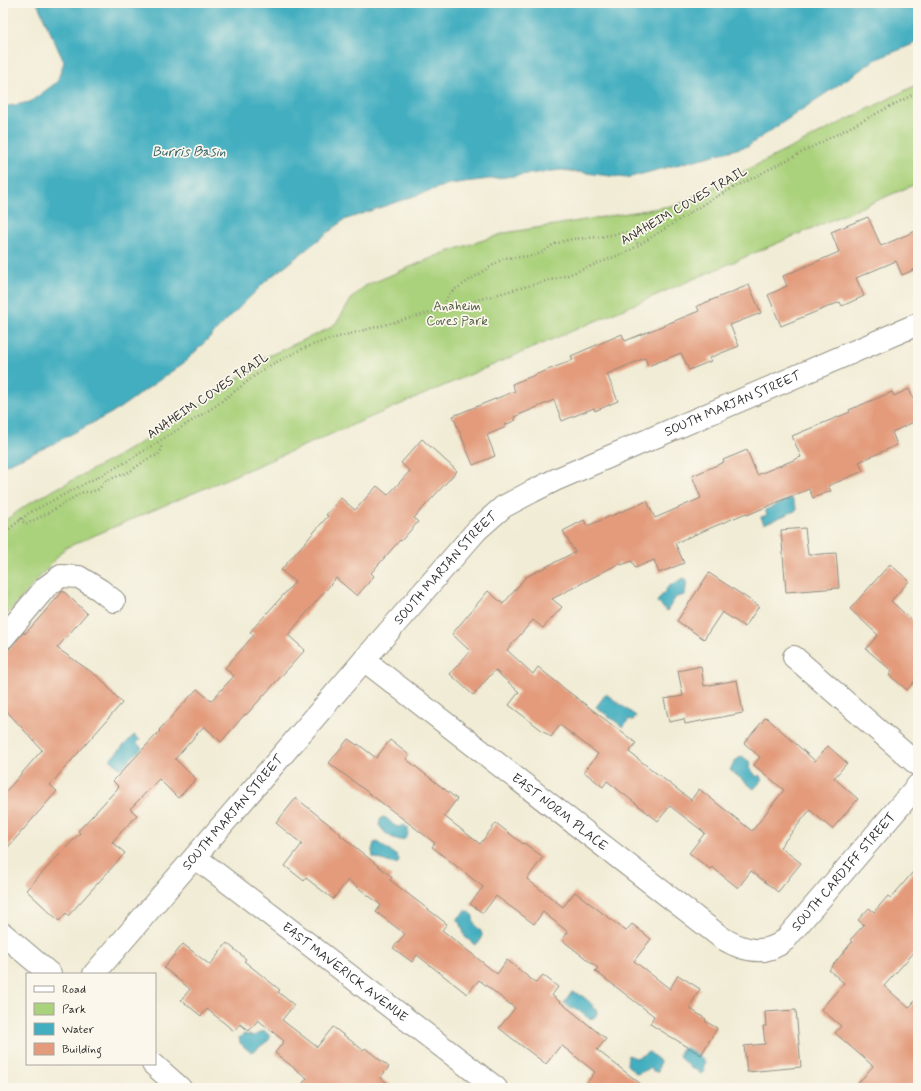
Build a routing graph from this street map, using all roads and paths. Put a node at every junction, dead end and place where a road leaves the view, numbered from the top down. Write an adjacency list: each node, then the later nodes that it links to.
1 (918, 92): 2 (path, ANAHEIM COVES TRAIL)
2 (639, 245): 3 (path, ANAHEIM COVES TRAIL); 3 (path)
3 (444, 310): 5 (path, ANAHEIM COVES TRAIL)
4 (918, 324): 11 (street, SOUTH MARJAN STREET)
5 (159, 443): 6 (path, ANAHEIM COVES TRAIL); 6 (path)
6 (20, 519): 7 (path, ANAHEIM COVES TRAIL)
7 (3, 534)
8 (114, 601): 9 (street)
9 (3, 638)
10 (794, 657): 12 (street)
11 (364, 660): 14 (street, SOUTH MARJAN STREET); 16 (street, EAST NORM PLACE)
12 (918, 764)
13 (918, 785): 16 (street, SOUTH CARDIFF STREET)
14 (195, 857): 18 (street, SOUTH MARJAN STREET); 21 (street, EAST MAVERICK AVENUE)
15 (3, 934): 17 (street)
16 (763, 950)
17 (49, 973)
18 (95, 973)
19 (154, 1065): 20 (street)
20 (180, 1088)
21 (496, 1088)

